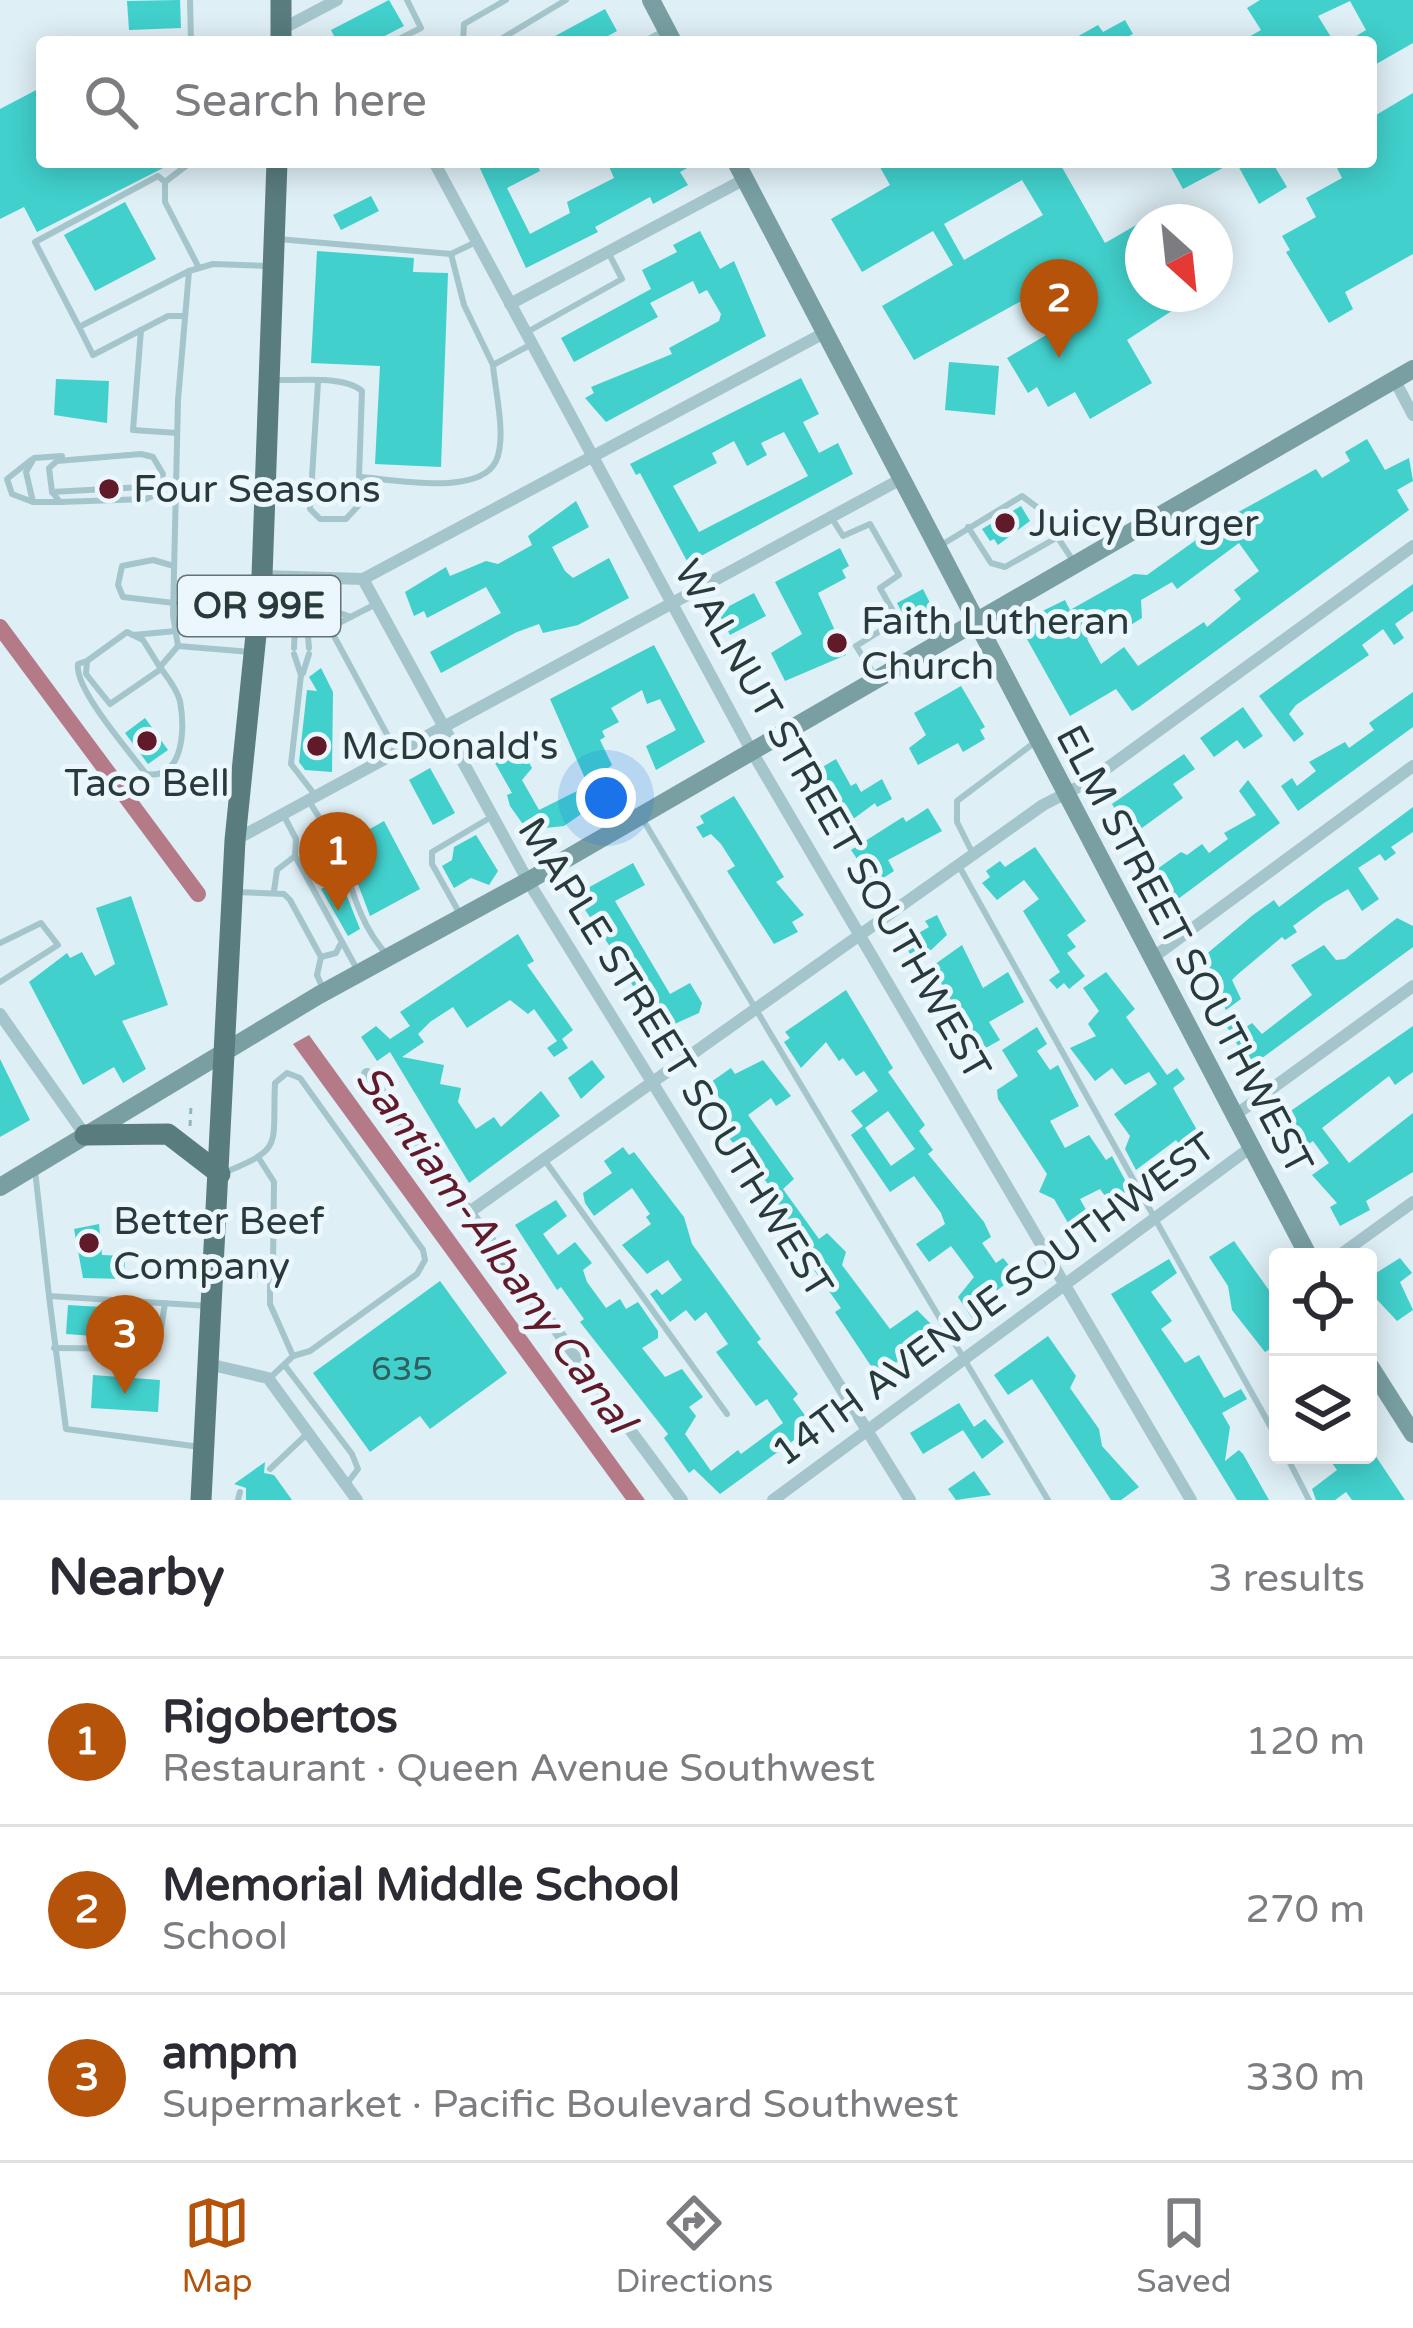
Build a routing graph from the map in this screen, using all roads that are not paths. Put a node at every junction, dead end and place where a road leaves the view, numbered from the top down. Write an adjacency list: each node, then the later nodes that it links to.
1 (190, 0): 9 (lane)
2 (281, 0): 8 (main road)
3 (337, 0): 8 (street)
4 (407, 0): 10 (lane)
5 (506, 0): 11 (lane)
6 (566, 0): 12 (lane)
7 (651, 0): 13 (main road)
8 (282, 35)
9 (191, 36)
10 (405, 36)
11 (463, 36)
12 (506, 36)
13 (669, 36)
14 (183, 168): 18 (lane)
15 (277, 168): 19 (main road, OR 99E)
16 (437, 168): 20 (street, WALNUT STREET SOUTHWEST)
17 (740, 171): 21 (street); 30 (main road, ELM STREET SOUTHWEST)
18 (165, 182): 24 (lane); 28 (lane)
19 (274, 239): 22 (lane); 23 (main road, OR 99E)
20 (477, 242): 22 (lane); 26 (street, WALNUT STREET SOUTHWEST)
21 (608, 252): 26 (street); 31 (lane)
22 (451, 254): 32 (lane)
23 (273, 266): 24 (lane); 35 (main road, OR 99E)
24 (199, 268): 25 (lane)
25 (189, 272): 27 (lane); 28 (lane)
26 (511, 304): 31 (street, WALNUT STREET SOUTHWEST)
27 (185, 316): 29 (lane); 38 (lane)
28 (79, 327): 29 (lane)
29 (141, 330): 38 (lane)
30 (826, 332): 40 (street); 45 (main road, ELM STREET SOUTHWEST)
31 (529, 338): 32 (lane); 40 (street, WALNUT STREET SOUTHWEST)
32 (493, 365): 44 (lane)
33 (1413, 368): 34 (main road)
34 (1394, 379): 37 (street); 55 (main road)
35 (269, 380): 36 (lane); 57 (main road, OR 99E)
36 (318, 382): 44 (lane); 44 (lane)
37 (1413, 415)
38 (177, 433): 42 (lane)
39 (71, 455): 41 (lane); 43 (lane); 47 (lane)
40 (592, 457): 58 (street); 59 (street, WALNUT STREET SOUTHWEST)
41 (34, 458): 48 (lane); 48 (lane)
42 (176, 473): 43 (lane); 56 (lane)
43 (163, 474): 46 (lane)
44 (360, 477)
45 (903, 478): 50 (street); 54 (main road, ELM STREET SOUTHWEST)
46 (160, 486): 47 (lane); 49 (lane)
47 (52, 492): 49 (lane)
48 (33, 502): 49 (lane)
49 (60, 502)
50 (832, 517): 59 (street); 71 (lane)
51 (968, 527): 52 (lane); 52 (lane); 54 (lane)
52 (1058, 537): 55 (lane)
53 (1413, 546): 77 (street)
54 (937, 548): 64 (main road, ELM STREET SOUTHWEST)
55 (1076, 565): 64 (main road)
56 (174, 566): 60 (lane); 60 (lane)
57 (262, 576): 58 (street); 68 (main road, OR 99E)
58 (363, 579): 61 (street, MAPLE STREET SOUTHWEST)
59 (672, 602): 72 (street); 74 (street, WALNUT STREET SOUTHWEST)
60 (174, 603): 65 (lane)
61 (376, 604): 63 (lane); 72 (street, MAPLE STREET SOUTHWEST)
62 (306, 612): 63 (lane); 70 (lane); 70 (lane)
63 (351, 617): 75 (lane)
64 (975, 624): 71 (main road); 73 (main road, ELM STREET SOUTHWEST)
65 (176, 631): 66 (lane); 67 (lane)
66 (133, 635): 69 (lane); 69 (lane)
67 (178, 646): 68 (lane); 69 (lane)
68 (254, 653): 82 (main road, OR 99E)
69 (87, 661)
70 (302, 675): 78 (lane)
71 (877, 679): 74 (main road)
72 (444, 729): 75 (street); 81 (street, MAPLE STREET SOUTHWEST)
73 (1037, 741): 77 (main road, ELM STREET SOUTHWEST); 83 (lane)
74 (751, 750): 80 (main road); 90 (street, WALNUT STREET SOUTHWEST)
75 (397, 754): 78 (street)
76 (1413, 766): 95 (street)
77 (1066, 794): 83 (street); 95 (main road, ELM STREET SOUTHWEST)
78 (313, 799): 79 (street); 94 (lane)
79 (284, 814): 82 (street); 84 (lane)
80 (640, 815): 86 (main road); 100 (lane)
81 (493, 816): 86 (street, MAPLE STREET SOUTHWEST); 89 (lane)
82 (235, 840): 87 (main road, OR 99E)
83 (973, 854): 85 (street)
84 (295, 856): 88 (lane); 92 (lane)
85 (958, 865): 90 (street); 115 (lane)
86 (528, 881): 89 (main road); 104 (street, MAPLE STREET SOUTHWEST)
87 (233, 892): 88 (lane); 102 (main road, OR 99E)
88 (274, 892): 93 (lane)
89 (462, 917): 94 (main road)
90 (859, 934): 100 (street); 120 (street, WALNUT STREET SOUTHWEST)
91 (0, 943): 97 (lane)
92 (340, 944): 93 (lane); 96 (lane)
93 (321, 957): 99 (lane)
94 (389, 957): 96 (main road)
95 (1151, 959): 105 (main road, ELM STREET SOUTHWEST)
96 (359, 973): 99 (main road)
97 (0, 982)
98 (1413, 986): 105 (street, 14TH AVENUE SOUTHWEST)
99 (325, 992): 102 (main road)
100 (756, 1007): 104 (street); 126 (lane)
101 (0, 1014): 106 (street)
102 (227, 1048): 106 (main road); 111 (main road, OR 99E)
103 (367, 1074): 114 (street)
104 (655, 1080): 108 (street); 133 (street, MAPLE STREET SOUTHWEST)
105 (1234, 1116): 107 (main road, ELM STREET SOUTHWEST)
106 (85, 1135): 110 (main road); 111 (main road)
107 (1250, 1148): 115 (street, 14TH AVENUE SOUTHWEST); 116 (main road, ELM STREET SOUTHWEST)
108 (544, 1159): 114 (street); 131 (lane)
109 (260, 1160): 111 (lane); 118 (lane); 125 (lane)
110 (35, 1167): 112 (main road); 121 (lane)
111 (220, 1174): 119 (main road, OR 99E)
112 (0, 1187)
113 (1413, 1202): 117 (street)
114 (468, 1213): 141 (street)
115 (1156, 1218): 120 (street, 14TH AVENUE SOUTHWEST); 132 (lane)
116 (1304, 1248)
117 (1349, 1248)
118 (271, 1270): 119 (lane); 125 (lane)
119 (214, 1274): 123 (main road, OR 99E)
120 (1064, 1281): 126 (street, 14TH AVENUE SOUTHWEST); 145 (street, WALNUT STREET SOUTHWEST)
121 (49, 1296): 122 (lane); 124 (lane)
122 (165, 1304): 123 (lane); 124 (lane)
123 (212, 1306): 127 (main road, OR 99E)
124 (55, 1348): 136 (lane)
125 (293, 1356): 128 (lane)
126 (964, 1356): 133 (street, 14TH AVENUE SOUTHWEST); 144 (lane)
127 (208, 1364): 130 (street); 136 (main road, OR 99E)
128 (286, 1367): 130 (lane); 139 (lane)
129 (1377, 1377): 135 (main road)
130 (268, 1378): 134 (street)
131 (727, 1414)
132 (1269, 1424)
133 (868, 1430): 142 (street, 14TH AVENUE SOUTHWEST); 143 (street, MAPLE STREET SOUTHWEST)
134 (308, 1433): 138 (lane); 139 (street)
135 (1413, 1434)
136 (204, 1448): 140 (main road, OR 99E)
137 (1291, 1464): 146 (lane)
138 (270, 1469)
139 (351, 1495)
140 (201, 1500)
141 (682, 1500)
142 (773, 1500)
143 (910, 1500)
144 (1048, 1500)
145 (1191, 1500)
146 (1309, 1500)

